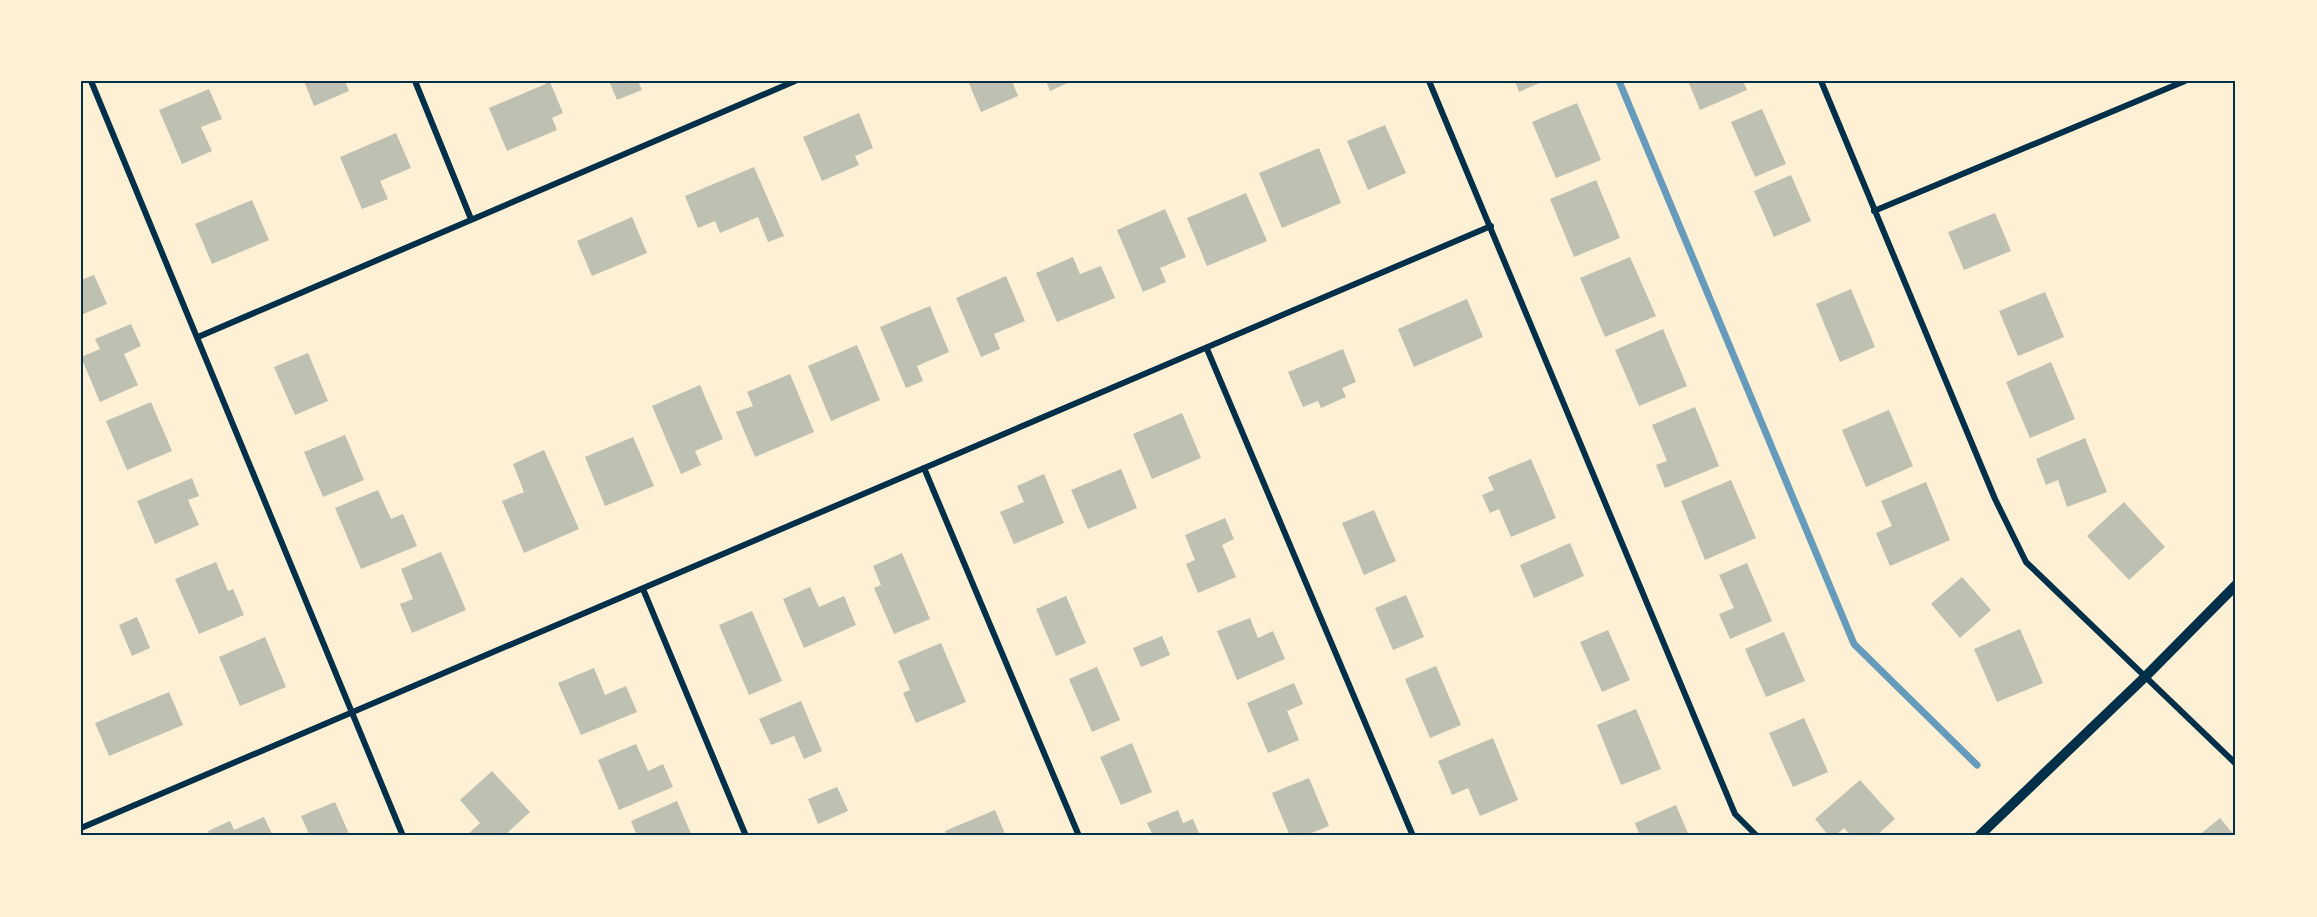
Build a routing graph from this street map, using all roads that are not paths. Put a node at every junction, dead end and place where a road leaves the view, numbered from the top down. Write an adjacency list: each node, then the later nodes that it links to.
1 (91, 81): 10 (street)
2 (415, 81): 8 (street)
3 (795, 81): 8 (street)
4 (1429, 81): 9 (street)
5 (1821, 81): 7 (street)
6 (2185, 81): 7 (street)
7 (1874, 211): 15 (street)
8 (471, 219): 10 (street)
9 (1491, 226): 11 (street); 23 (street)
10 (198, 337): 16 (street)
11 (1207, 349): 12 (street); 22 (street)
12 (924, 468): 14 (street); 21 (street)
13 (2236, 585): 15 (street)
14 (643, 589): 16 (street); 20 (street)
15 (2146, 676): 17 (street); 24 (street)
16 (351, 712): 18 (street); 19 (street)
17 (2236, 764)
18 (81, 828)
19 (403, 836)
20 (746, 836)
21 (1079, 836)
22 (1413, 836)
23 (1757, 836)
24 (1979, 836)

